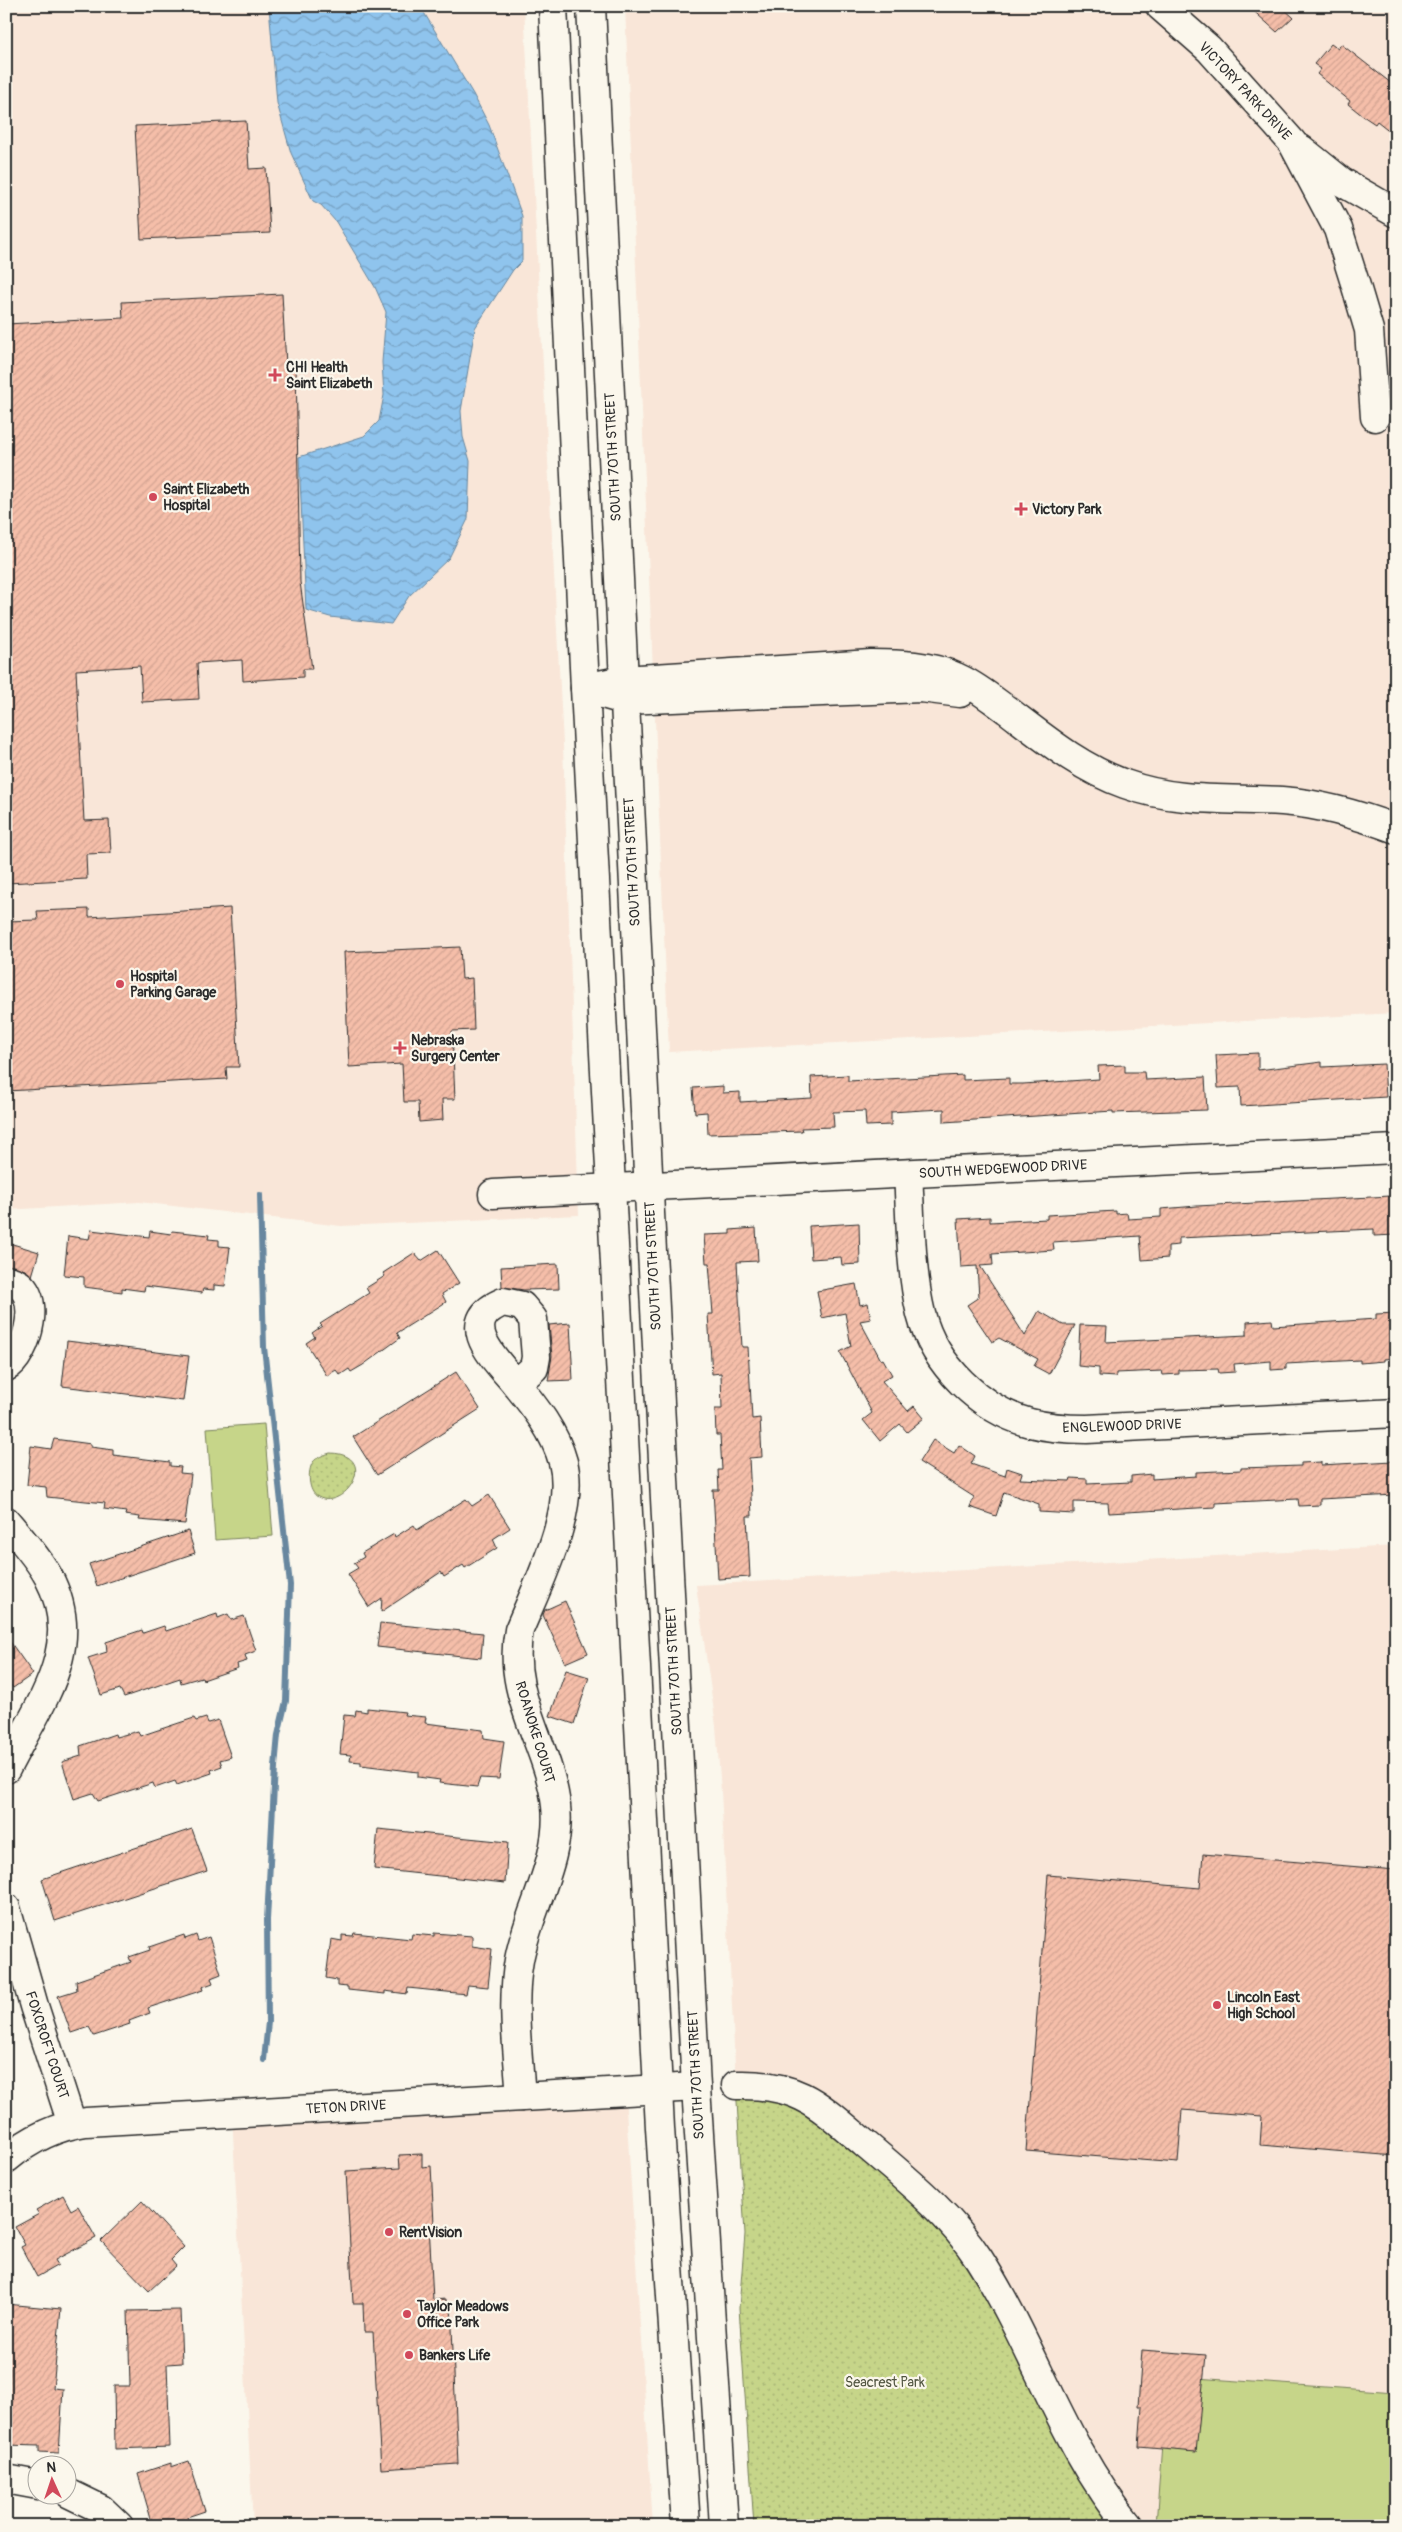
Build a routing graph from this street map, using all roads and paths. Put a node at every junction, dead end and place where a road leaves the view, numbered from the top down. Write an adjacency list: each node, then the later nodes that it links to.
1 (553, 6): 7 (main road)
2 (591, 6): 8 (main road, SOUTH 70TH STREET)
3 (1160, 6): 4 (main road, VICTORY PARK DRIVE)
4 (1292, 142): 5 (main road); 6 (main road, VICTORY PARK DRIVE)
5 (1396, 213)
6 (1375, 417)
7 (584, 688): 8 (main road); 13 (main road)
8 (624, 690): 9 (main road); 12 (main road, SOUTH 70TH STREET)
9 (1396, 828)
10 (1396, 1149): 11 (main road, SOUTH WEDGEWOOD DRIVE)
11 (908, 1174): 12 (main road, SOUTH WEDGEWOOD DRIVE); 18 (main road, ENGLEWOOD DRIVE)
12 (649, 1188): 13 (main road, SOUTH WEDGEWOOD DRIVE); 23 (main road, SOUTH 70TH STREET)
13 (611, 1190): 14 (main road, SOUTH WEDGEWOOD DRIVE); 24 (main road)
14 (493, 1194)
15 (6, 1280): 16 (main road)
16 (6, 1367)
17 (516, 1384): 25 (main road, ROANOKE COURT)
18 (1396, 1413)
19 (6, 1522): 20 (main road)
20 (6, 1770)
21 (6, 1908): 26 (main road, FOXCROFT COURT)
22 (736, 2085): 34 (main road)
23 (696, 2088): 24 (main road, TETON DRIVE); 33 (main road, SOUTH 70TH STREET)
24 (658, 2090): 25 (main road, TETON DRIVE); 32 (main road)
25 (521, 2097): 26 (main road, TETON DRIVE)
26 (72, 2124): 27 (main road, TETON DRIVE)
27 (6, 2159)
28 (6, 2479): 29 (main road)
29 (28, 2483)
30 (78, 2498): 31 (main road)
31 (119, 2526)
32 (686, 2526)
33 (724, 2526)
34 (1128, 2526)

